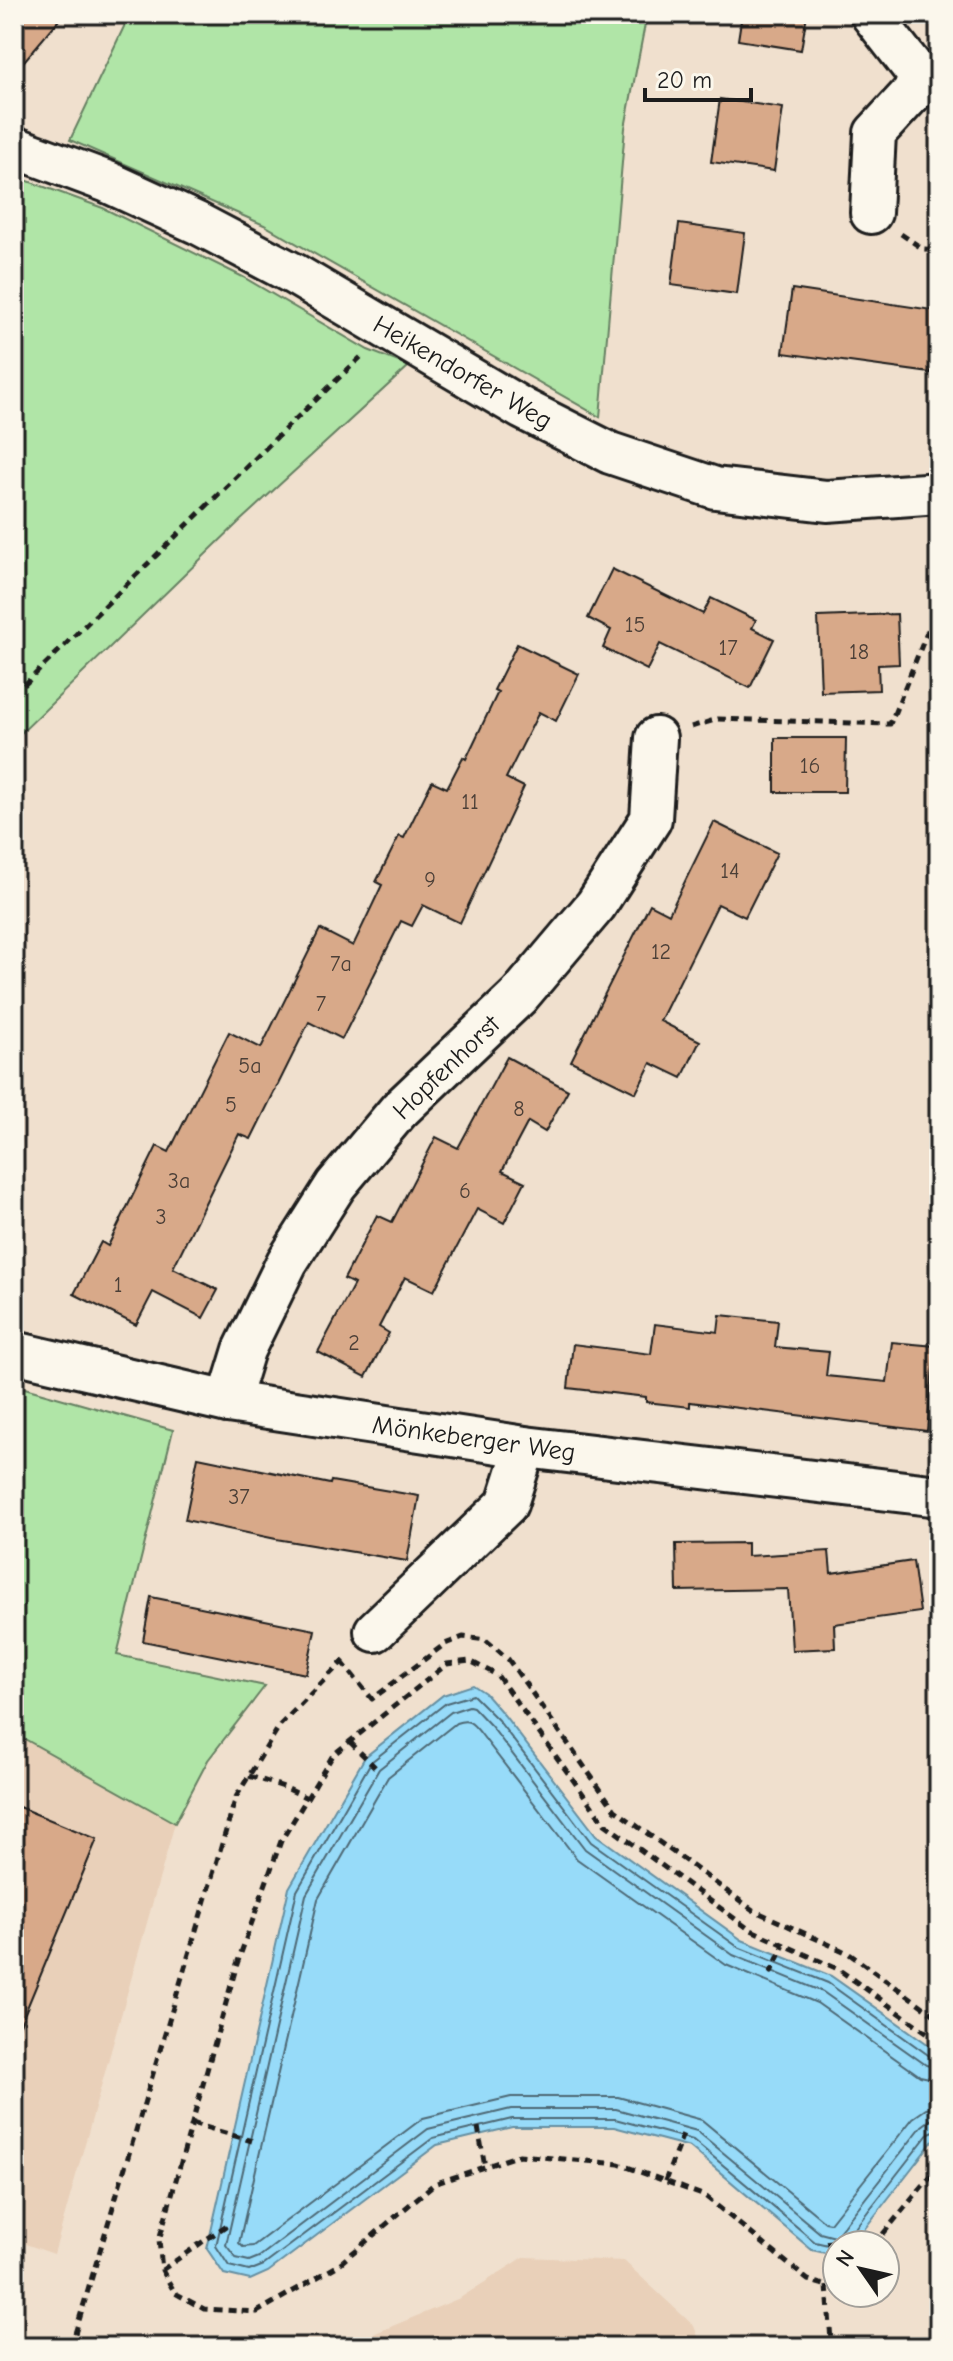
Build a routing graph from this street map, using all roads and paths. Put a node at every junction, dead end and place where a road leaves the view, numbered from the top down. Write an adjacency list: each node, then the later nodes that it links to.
1 (871, 14): 2 (street)
2 (931, 76): 4 (street)
3 (14, 147): 5 (street, Heikendorfer Weg)
4 (871, 213)
5 (389, 330): 6 (street, Heikendorfer Weg); 8 (path)
6 (939, 493)
7 (939, 603): 9 (path)
8 (14, 695)
9 (656, 738): 11 (street, Hopfenhorst)
10 (14, 1352): 11 (street, Mönkeberger Weg)
11 (228, 1402): 12 (street, Mönkeberger Weg)
12 (525, 1447): 13 (street, Mönkeberger Weg); 14 (street)
13 (939, 1496)
14 (375, 1631): 15 (path)
15 (342, 1662): 18 (path); 22 (path)
16 (350, 1742): 17 (path); 19 (path); 20 (path)
17 (375, 1767)
18 (249, 1776): 19 (path); 37 (path)
19 (307, 1798): 24 (path)
20 (784, 1945): 21 (path); 23 (path)
21 (770, 1974)
22 (939, 2018)
23 (939, 2041)
24 (192, 2123): 27 (path); 33 (path)
25 (478, 2127): 29 (path)
26 (684, 2131): 30 (path)
27 (252, 2141)
28 (939, 2166): 32 (path)
29 (485, 2167): 30 (path); 33 (path)
30 (665, 2181): 34 (path)
31 (227, 2225): 33 (path)
32 (887, 2229)
33 (162, 2270)
34 (821, 2284)
35 (829, 2309): 36 (path)
36 (831, 2341)
37 (71, 2347)

